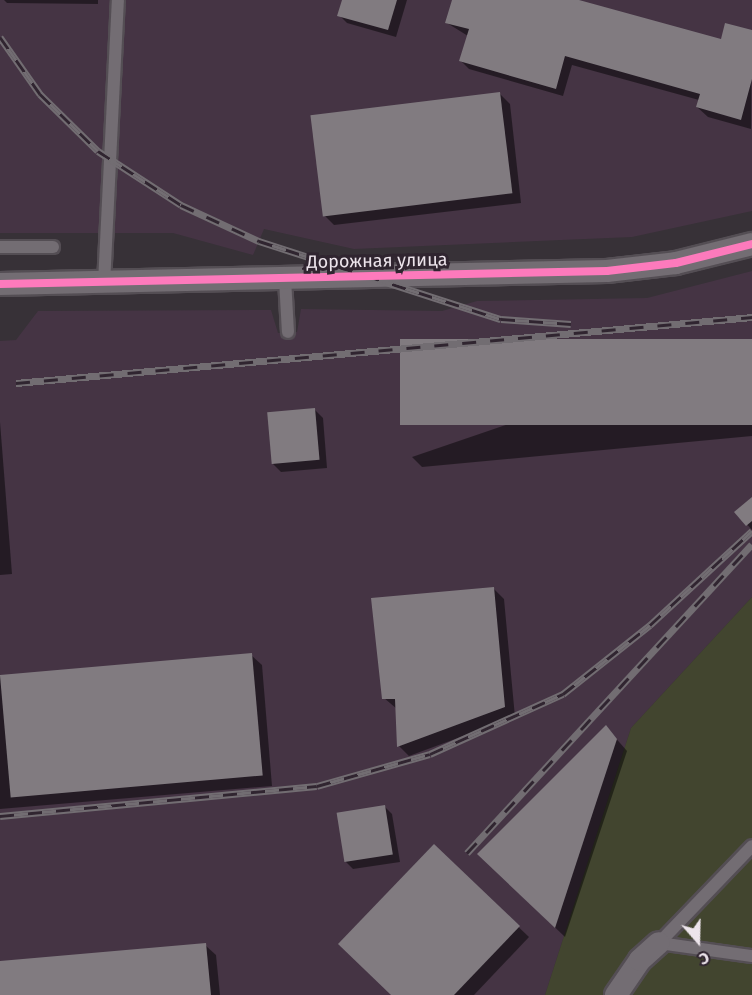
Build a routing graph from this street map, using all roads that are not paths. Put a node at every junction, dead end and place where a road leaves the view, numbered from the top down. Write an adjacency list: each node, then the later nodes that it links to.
1 (117, 0): 7 (lane)
2 (752, 244): 5 (street, Дорожная улица)
3 (0, 247): 4 (lane)
4 (53, 247)
5 (285, 279): 7 (street, Дорожная улица); 8 (lane)
6 (0, 284): 7 (street, Дорожная улица)
7 (104, 284)
8 (288, 332)
9 (752, 846): 10 (lane)
10 (659, 943): 11 (lane); 12 (street)
11 (752, 956)
12 (616, 995)

